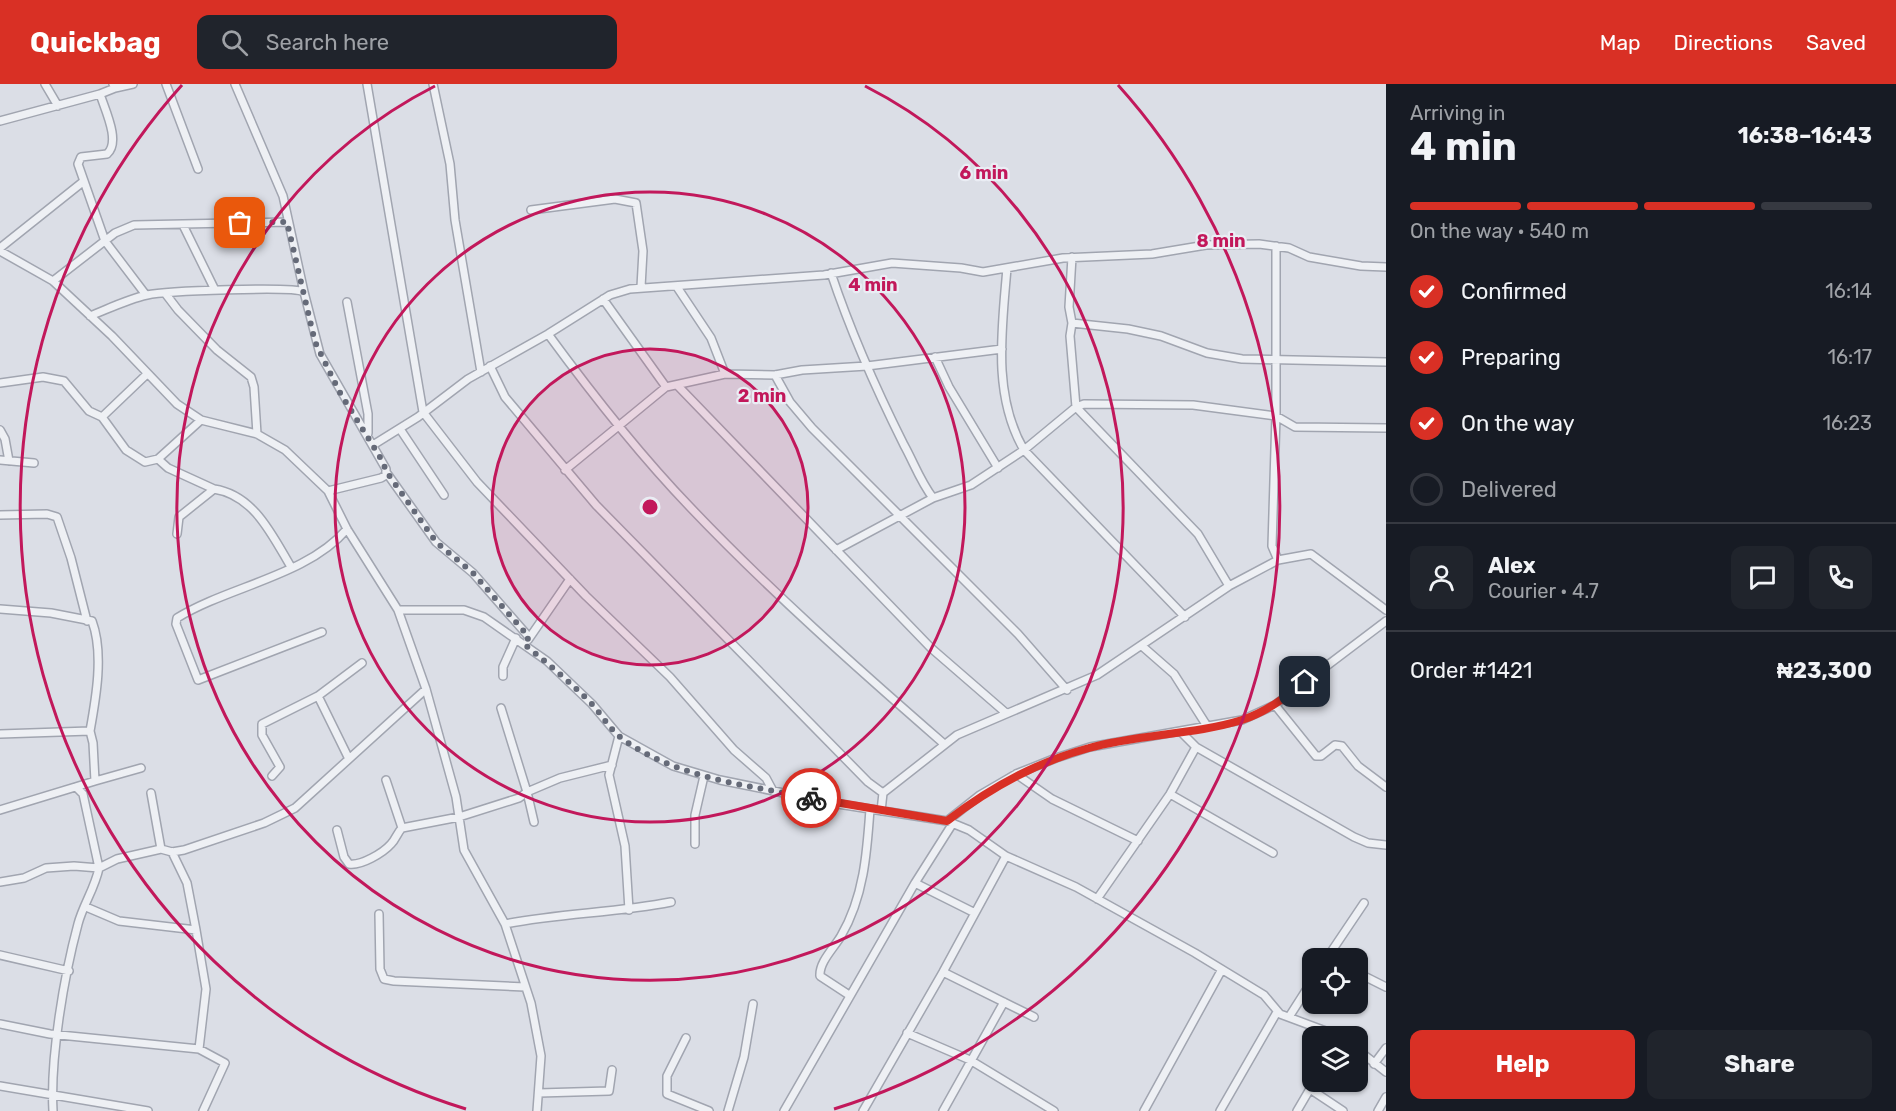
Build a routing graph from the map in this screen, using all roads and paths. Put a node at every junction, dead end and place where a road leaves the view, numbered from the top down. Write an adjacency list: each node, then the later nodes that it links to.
1 (45, 84): 9 (street)
2 (133, 84): 7 (street)
3 (166, 84): 11 (street)
4 (235, 84): 14 (street)
5 (367, 84): 49 (street)
6 (433, 84): 41 (street)
7 (114, 86): 8 (street)
8 (100, 94): 9 (street); 12 (street)
9 (58, 106): 10 (street)
10 (0, 121)
11 (198, 169)
12 (84, 180): 16 (street); 18 (street)
13 (531, 210): 24 (street)
14 (287, 222): 15 (street); 27 (street)
15 (183, 225): 16 (street); 26 (street)
16 (105, 241): 23 (street); 29 (street)
17 (1276, 246): 19 (street); 20 (street); 37 (street)
18 (0, 249): 23 (street)
19 (1072, 257): 21 (street); 33 (street)
20 (1386, 267)
21 (1007, 268): 22 (street); 35 (street)
22 (831, 273): 25 (street); 40 (street)
23 (53, 281): 32 (street)
24 (641, 287): 25 (street); 30 (street)
25 (677, 287): 43 (street)
26 (215, 290): 27 (street); 28 (street)
27 (304, 292): 58 (street)
28 (165, 293): 29 (street); 57 (street)
29 (146, 295): 32 (street)
30 (603, 299): 34 (street); 47 (street)
31 (348, 302): 58 (street)
32 (90, 316): 42 (street)
33 (1072, 323): 37 (street); 48 (street)
34 (548, 334): 39 (street); 53 (street)
35 (1002, 349): 36 (street); 60 (street)
36 (935, 357): 40 (street); 65 (street)
37 (1275, 360): 38 (street); 50 (street)
38 (1386, 362)
39 (490, 366): 41 (street); 66 (street)
40 (867, 366): 44 (street); 71 (street)
41 (481, 372): 49 (street)
42 (147, 374): 51 (street); 52 (street)
43 (725, 374): 44 (street); 46 (street)
44 (775, 375): 73 (street)
45 (0, 383): 51 (street)
46 (678, 386): 47 (street); 76 (street)
47 (666, 387): 53 (street)
48 (1076, 407): 50 (street); 60 (street); 80 (street)
49 (423, 412): 55 (street); 79 (street)
50 (1276, 416): 54 (street); 77 (street)
51 (102, 417): 61 (street)
52 (201, 420): 57 (street); 61 (street)
53 (619, 426): 66 (street); 105 (street)
54 (1386, 428)
55 (400, 429): 59 (street); 70 (street)
56 (0, 430): 63 (street)
57 (257, 434): 69 (street)
58 (368, 436): 59 (street)
59 (373, 445): 67 (street)
60 (1024, 450): 65 (street); 84 (street)
61 (158, 459): 68 (street)
62 (0, 460): 63 (street)
63 (9, 461): 64 (street)
64 (34, 463)
65 (998, 468): 71 (street)
66 (565, 470): 120 (street)
67 (386, 471): 69 (street); 88 (street)
68 (214, 489): 75 (street); 78 (street)
69 (328, 491): 74 (street)
70 (444, 495)
71 (933, 498): 73 (street)
72 (0, 514): 85 (street)
73 (898, 516): 76 (street); 95 (street)
74 (347, 529): 78 (street); 82 (street)
75 (177, 534)
76 (836, 550): 99 (street)
77 (1278, 560): 80 (street); 83 (street)
78 (291, 567): 87 (street)
79 (570, 579): 88 (street); 117 (street)
80 (1229, 586): 84 (street)
81 (0, 609): 85 (street)
82 (398, 610): 89 (street); 94 (street)
83 (1386, 610)
84 (1185, 617): 91 (street)
85 (87, 621): 101 (street)
86 (1386, 621): 97 (street)
87 (321, 632)
88 (529, 637): 90 (street)
89 (516, 638): 90 (street); 93 (street)
90 (524, 644): 104 (street)
91 (1142, 646): 95 (street); 100 (street)
92 (362, 663): 96 (street)
93 (503, 676)
94 (426, 689): 107 (street); 125 (street)
95 (1067, 690): 99 (street)
96 (318, 696): 107 (street); 111 (street)
97 (1275, 705): 100 (street); 116 (street)
98 (501, 708): 118 (street)
99 (1006, 713): 105 (street)
100 (1207, 726): 102 (street)
101 (90, 731): 103 (street); 114 (street)
102 (1181, 732): 106 (street); 110 (street)
103 (0, 734)
104 (619, 736): 108 (street); 112 (street)
105 (943, 743): 120 (street)
106 (1196, 747): 121 (street); 132 (street)
107 (348, 757): 134 (street)
108 (612, 765): 118 (street); 144 (street)
109 (141, 768): 114 (street)
110 (1016, 774): 127 (street); 130 (street)
111 (272, 776)
112 (704, 776): 117 (street); 131 (street)
113 (386, 780): 128 (street)
114 (95, 782): 115 (street)
115 (76, 787): 123 (street); 137 (street)
116 (1386, 787)
117 (773, 791): 122 (street)
118 (527, 792): 125 (street); 126 (street)
119 (151, 793): 133 (street)
120 (884, 793): 124 (street)
121 (1170, 794): 130 (street); 135 (street)
122 (870, 809): 124 (street); 157 (street)
123 (0, 810)
124 (881, 811): 127 (street)
125 (459, 817): 128 (street); 147 (street)
126 (534, 822)
127 (950, 822): 136 (street); 139 (street)
128 (402, 828): 129 (street)
129 (337, 830)
130 (1138, 841): 140 (street)
131 (695, 844)
132 (1386, 845)
133 (161, 849): 134 (street); 137 (street)
134 (172, 852): 148 (street)
135 (1273, 853)
136 (1006, 856): 140 (street); 145 (street)
137 (99, 868): 138 (street); 143 (street)
138 (0, 882)
139 (915, 883): 145 (street); 157 (street)
140 (1098, 899): 152 (street)
141 (670, 902): 144 (street)
142 (1364, 903): 149 (street)
143 (86, 907): 148 (street); 151 (street)
144 (629, 910): 147 (street)
145 (975, 913): 153 (street)
146 (379, 914): 155 (street)
147 (505, 924): 155 (street)
148 (196, 930): 170 (street)
149 (1335, 948)
150 (0, 955): 151 (street)
151 (69, 971): 167 (street)
152 (1221, 971): 161 (street); 192 (street)
153 (943, 972): 159 (street); 166 (street)
154 (1368, 978): 156 (street)
155 (525, 987): 179 (street)
156 (1386, 987)
157 (849, 995): 188 (street)
158 (1302, 997): 163 (street)
159 (1004, 1002): 162 (street); 172 (street)
160 (753, 1004): 187 (street)
161 (1277, 1012): 163 (street); 193 (street)
162 (1034, 1017)
163 (1289, 1017): 165 (street)
164 (0, 1024): 167 (street)
165 (1313, 1026)
166 (907, 1033): 172 (street); 189 (street)
167 (58, 1034): 170 (street); 180 (street)
168 (686, 1038): 186 (street)
169 (1386, 1048): 173 (street)
170 (199, 1049): 184 (street)
171 (1368, 1059): 173 (street)
172 (970, 1060): 190 (street); 191 (street)
173 (1374, 1064): 175 (street)
174 (612, 1070): 179 (street)
175 (1386, 1072)
176 (0, 1086): 180 (street)
177 (1308, 1092): 194 (street)
178 (1320, 1092): 195 (street)
179 (539, 1093): 185 (street)
180 (52, 1095): 182 (street); 183 (street)
181 (1386, 1097): 196 (street)
182 (53, 1111)
183 (148, 1111)
184 (203, 1111)
185 (537, 1111)
186 (709, 1111)
187 (728, 1111)
188 (784, 1111)
189 (863, 1111)
190 (943, 1111)
191 (1054, 1111)
192 (1144, 1111)
193 (1220, 1111)
194 (1297, 1111)
195 (1343, 1111)
196 (1378, 1111)

